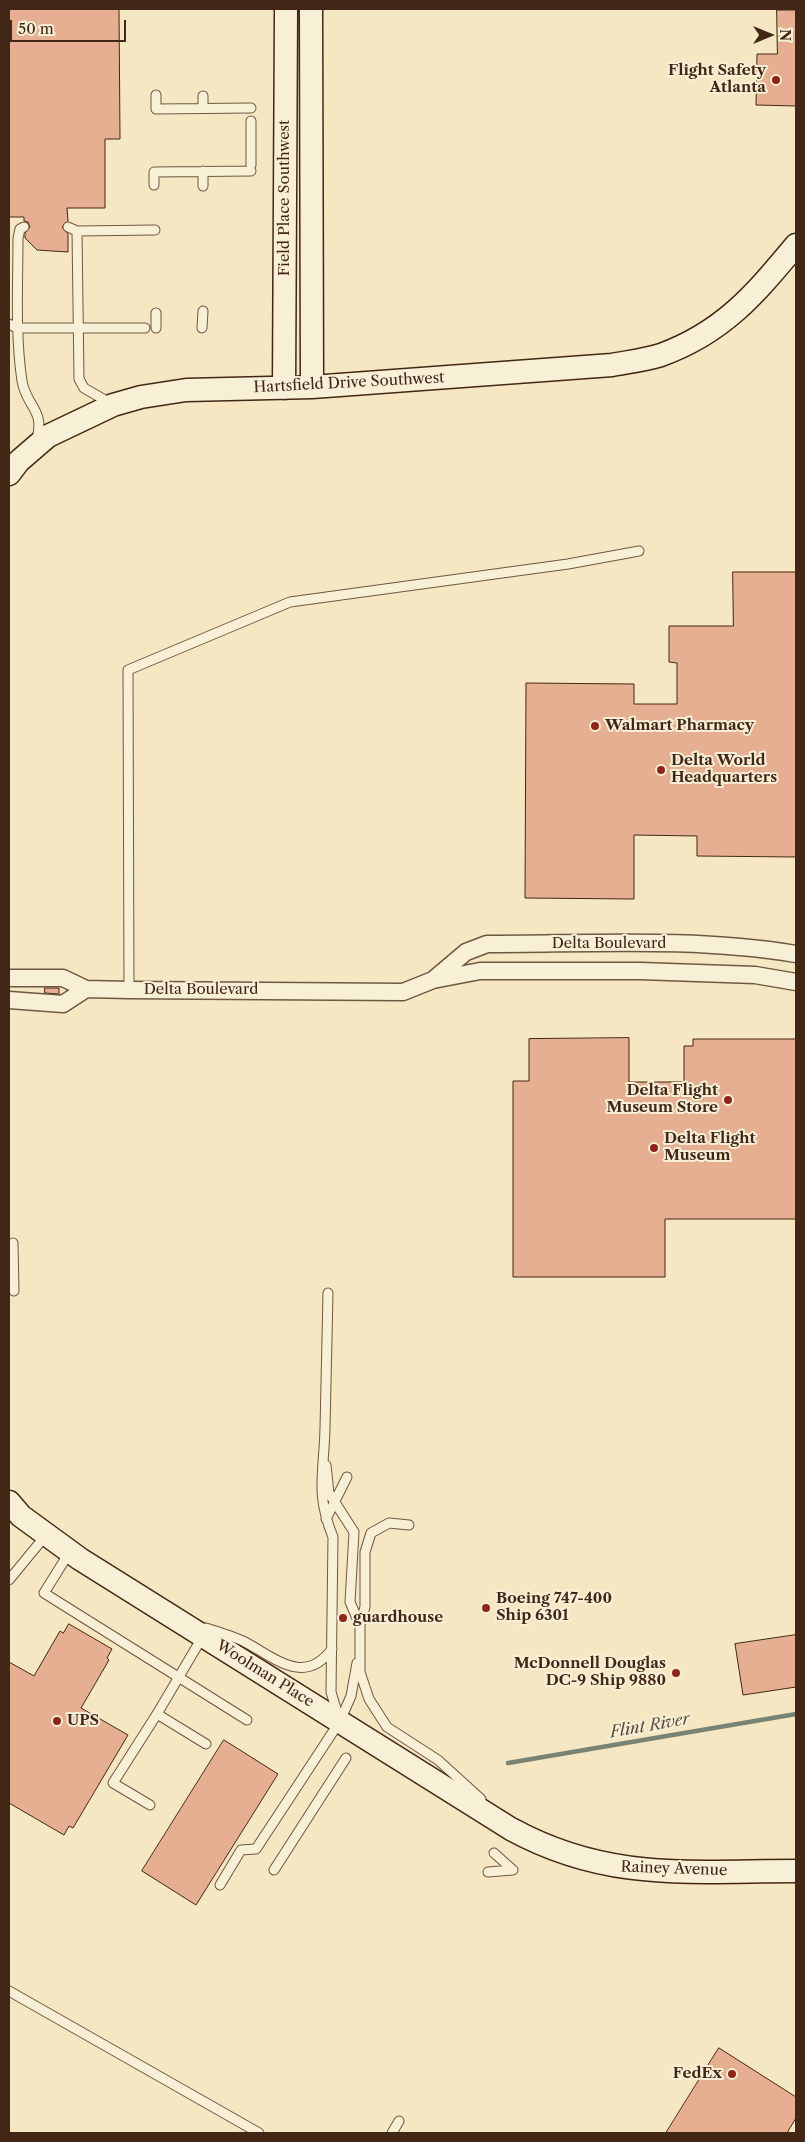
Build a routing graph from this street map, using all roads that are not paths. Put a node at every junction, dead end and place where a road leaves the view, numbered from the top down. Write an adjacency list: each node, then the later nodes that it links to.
1 (286, 9): 9 (street, Field Place Southwest)
2 (311, 9): 8 (street, Field Place Southwest)
3 (156, 95): 5 (lane)
4 (203, 96): 5 (lane)
5 (203, 108): 6 (lane)
6 (251, 108)
7 (251, 121): 10 (lane)
8 (311, 141): 9 (street); 25 (street, Field Place Southwest)
9 (285, 142): 26 (street, Field Place Southwest)
10 (203, 171): 11 (lane); 12 (lane)
11 (154, 185)
12 (203, 186)
13 (24, 227): 20 (lane)
14 (68, 227): 16 (lane)
15 (155, 230): 16 (lane)
16 (77, 231): 21 (lane)
17 (796, 244): 25 (street, Hartsfield Drive Southwest)
18 (202, 311): 24 (lane)
19 (156, 313): 23 (lane)
20 (12, 328): 21 (lane); 28 (lane)
21 (77, 328): 22 (lane); 27 (lane)
22 (145, 328)
23 (156, 328)
24 (202, 328)
25 (312, 387): 26 (street, Hartsfield Drive Southwest)
26 (284, 388): 27 (street, Hartsfield Drive Southwest)
27 (113, 405): 28 (street, Hartsfield Drive Southwest)
28 (32, 450): 29 (street, Hartsfield Drive Southwest)
29 (9, 474)
30 (639, 551): 36 (lane)
31 (796, 954): 33 (street, Delta Boulevard)
32 (9, 978): 35 (street, Delta Boulevard)
33 (433, 980): 34 (street, Delta Boulevard); 36 (street, Delta Boulevard)
34 (796, 982)
35 (86, 989): 36 (street, Delta Boulevard); 37 (street)
36 (129, 990)
37 (9, 1000)
38 (13, 1243): 39 (lane)
39 (14, 1291)
40 (328, 1293): 41 (lane)
41 (324, 1450): 44 (lane); 45 (lane)
42 (347, 1477): 44 (lane)
43 (9, 1502): 47 (street, Woolman Place)
44 (336, 1503): 45 (lane); 51 (lane)
45 (326, 1519): 53 (lane)
46 (409, 1525): 51 (lane)
47 (46, 1535): 48 (street, Woolman Place); 49 (lane)
48 (69, 1552): 50 (street, Woolman Place); 55 (lane)
49 (9, 1580)
50 (167, 1614): 52 (street, Woolman Place); 53 (lane)
51 (360, 1626): 54 (lane)
52 (203, 1636): 55 (lane); 58 (street, Woolman Place)
53 (332, 1649): 58 (lane)
54 (360, 1649): 58 (lane); 62 (lane)
55 (178, 1678): 56 (lane); 57 (lane)
56 (157, 1714): 59 (lane); 61 (lane)
57 (247, 1720)
58 (340, 1720): 62 (street, Woolman Place); 67 (lane)
59 (206, 1744)
60 (346, 1758): 64 (lane)
61 (150, 1805)
62 (519, 1833): 65 (street, Rainey Avenue)
63 (494, 1853): 66 (lane)
64 (274, 1870)
65 (796, 1871)
66 (488, 1872)
67 (220, 1885)
68 (9, 1990): 70 (lane)
69 (399, 2121): 71 (lane)
70 (260, 2133)
71 (392, 2133)

